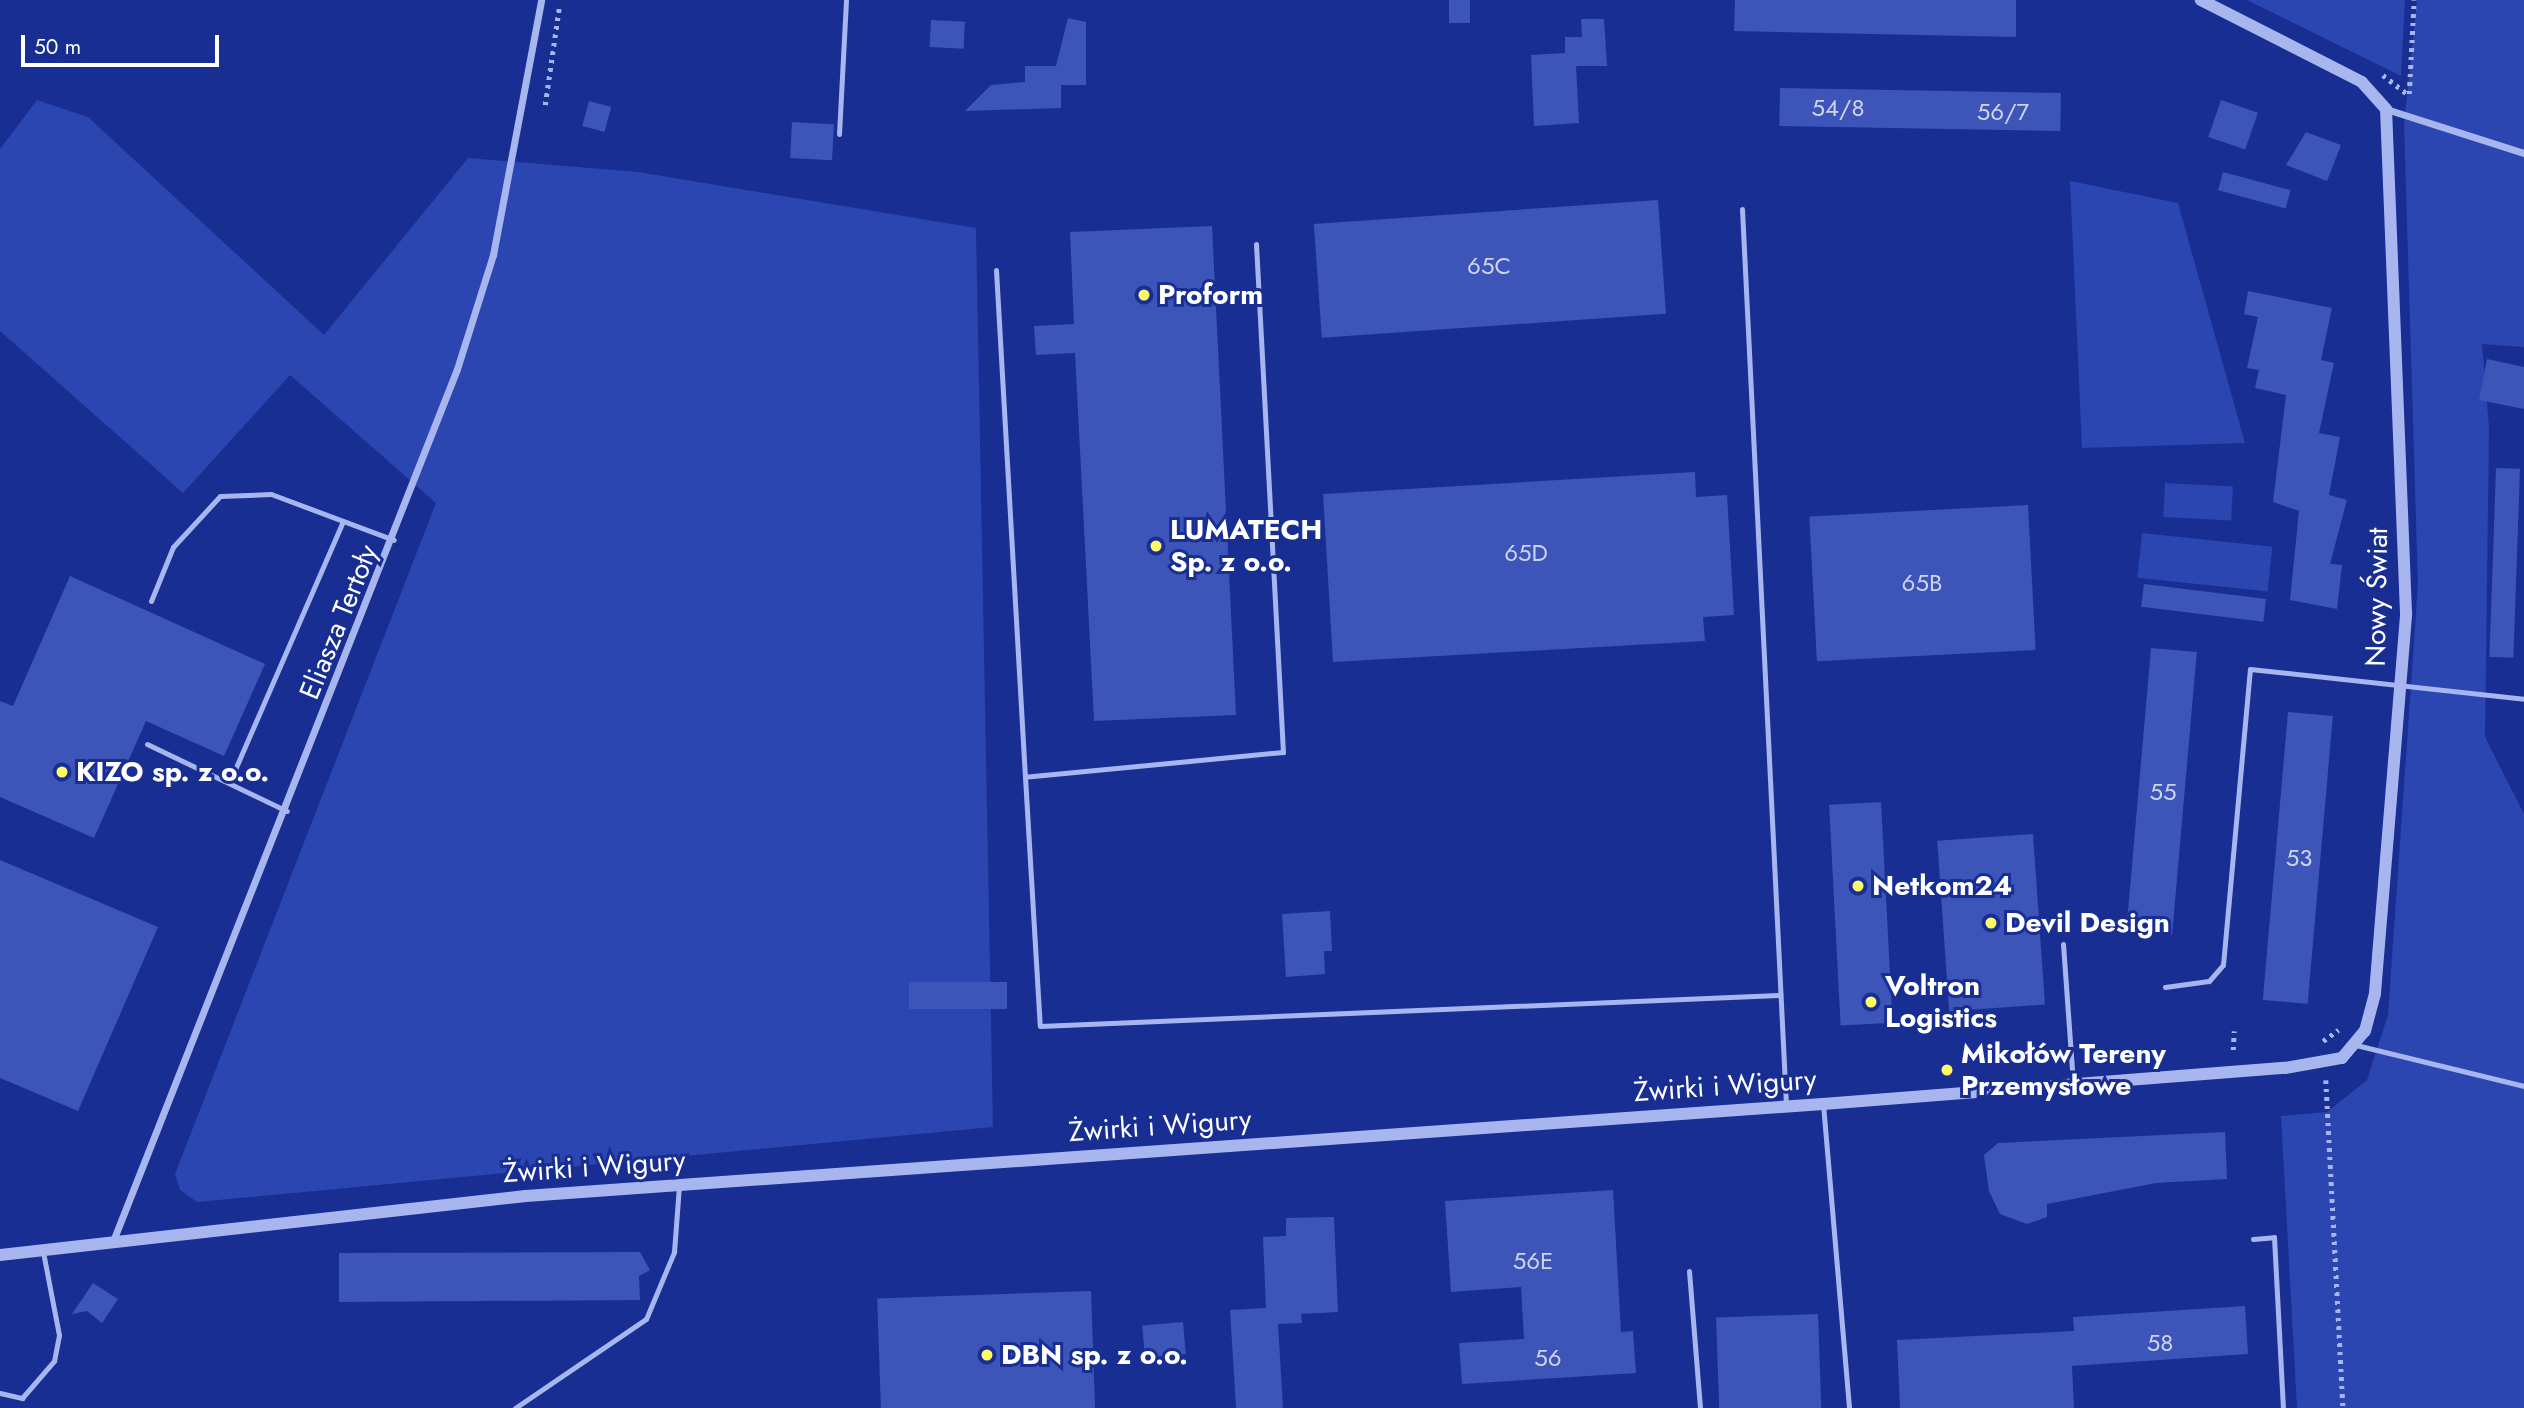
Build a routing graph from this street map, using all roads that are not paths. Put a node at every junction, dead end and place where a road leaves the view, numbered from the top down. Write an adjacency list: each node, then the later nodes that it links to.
1 (541, 0): 11 (street, Eliasza Tertoły)
2 (846, 0): 5 (lane)
3 (2201, 0): 4 (street)
4 (2386, 109): 6 (street); 13 (street, Nowy Świat)
5 (839, 134)
6 (2524, 153)
7 (1742, 209): 21 (lane)
8 (1256, 244): 16 (lane)
9 (996, 270): 16 (lane)
10 (343, 521): 11 (lane); 12 (lane); 17 (lane)
11 (394, 540): 18 (street, Eliasza Tertoły)
12 (151, 601)
13 (2399, 689): 14 (lane); 20 (lane); 22 (street, Nowy Świat)
14 (2524, 699)
15 (146, 744): 17 (lane)
16 (1025, 777): 21 (lane)
17 (230, 781): 18 (lane)
18 (288, 811): 29 (street, Eliasza Tertoły)
19 (2063, 944): 23 (lane)
20 (2165, 987)
21 (1778, 995): 26 (lane)
22 (2356, 1045): 23 (street, Żwirki i Wigury); 24 (lane)
23 (2073, 1082): 25 (street, Żwirki i Wigury)
24 (2524, 1086)
25 (1823, 1104): 26 (street, Żwirki i Wigury); 36 (lane)
26 (1786, 1106): 27 (street, Żwirki i Wigury)
27 (679, 1185): 29 (street, Żwirki i Wigury); 34 (lane)
28 (2253, 1239): 37 (lane)
29 (113, 1241): 30 (street, Żwirki i Wigury)
30 (42, 1250): 31 (street, Żwirki i Wigury); 33 (lane)
31 (0, 1255)
32 (1689, 1271): 35 (lane)
33 (0, 1393)
34 (515, 1408)
35 (1700, 1408)
36 (1849, 1408)
37 (2283, 1408)

